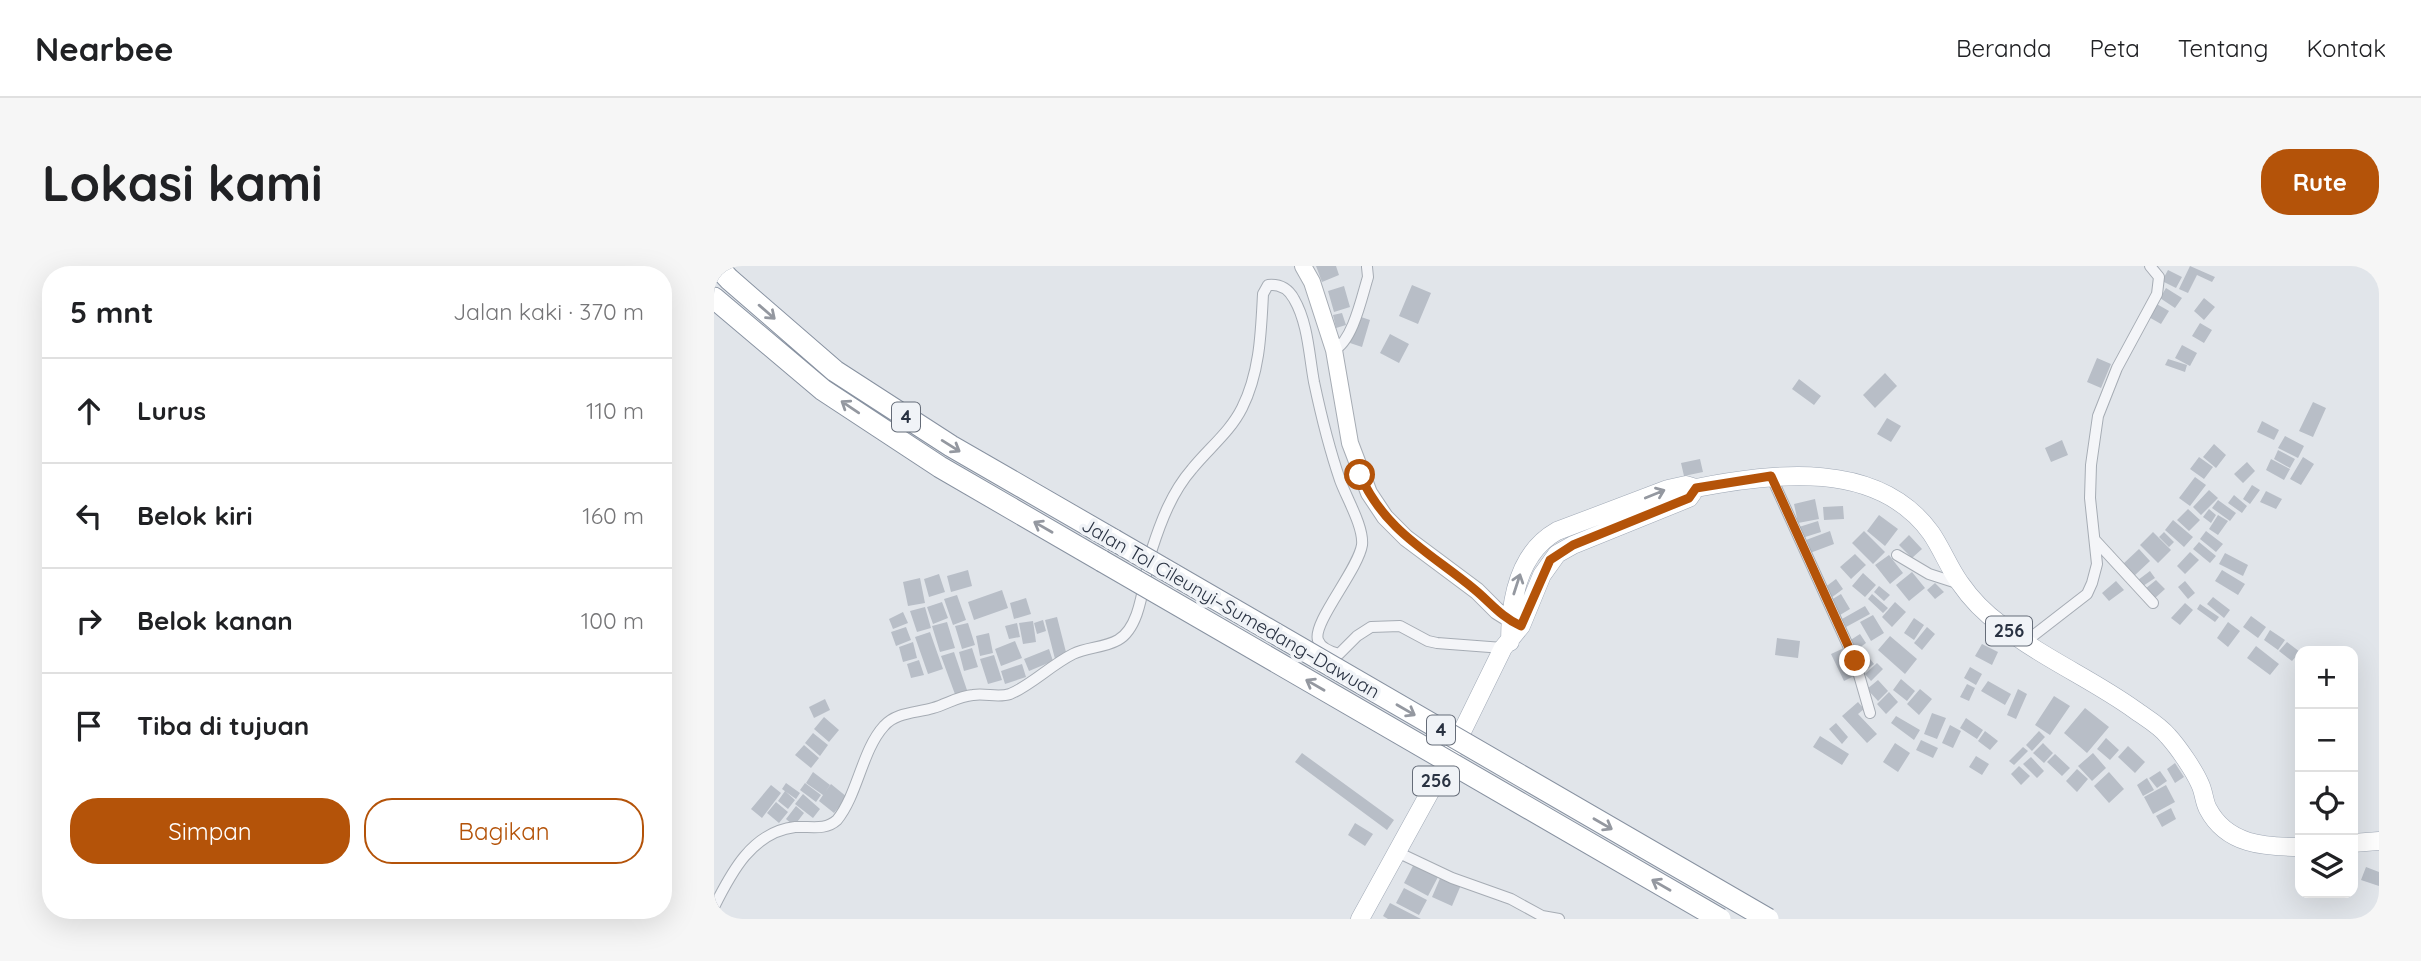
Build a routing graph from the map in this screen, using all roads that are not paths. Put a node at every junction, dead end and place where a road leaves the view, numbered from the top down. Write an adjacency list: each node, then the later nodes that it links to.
1 (717, 266): 25 (highway, Jalan Tol Cileunyi–Sumedang–Dawuan / 4, one-way to 25, bridge)
2 (1303, 266): 6 (street)
3 (2150, 266): 9 (street)
4 (1367, 267): 6 (street)
5 (714, 298): 24 (highway, Jalan Tol Cileunyi–Sumedang–Dawuan / 4, one-way to 5, bridge)
6 (1334, 350): 13 (street)
7 (1771, 476): 8 (main road, 256); 11 (main road, 256); 16 (street)
8 (1571, 536): 13 (main road, 256); 13 (main road, 256, one-way to 8)
9 (2095, 540): 12 (street); 14 (street)
10 (1897, 555): 11 (street)
11 (1960, 583): 14 (main road, 256)
12 (2153, 603)
13 (1515, 623): 15 (main road, 256)
14 (2025, 642): 19 (main road, 256)
15 (1506, 645): 20 (main road, 256); 21 (street)
16 (1870, 713)
17 (2379, 841): 18 (main road)
18 (2358, 843)
19 (2295, 847)
20 (1397, 852): 22 (main road, 256); 23 (street)
21 (714, 907)
22 (1360, 919)
23 (1559, 919)
24 (1720, 919)
25 (1768, 919)

